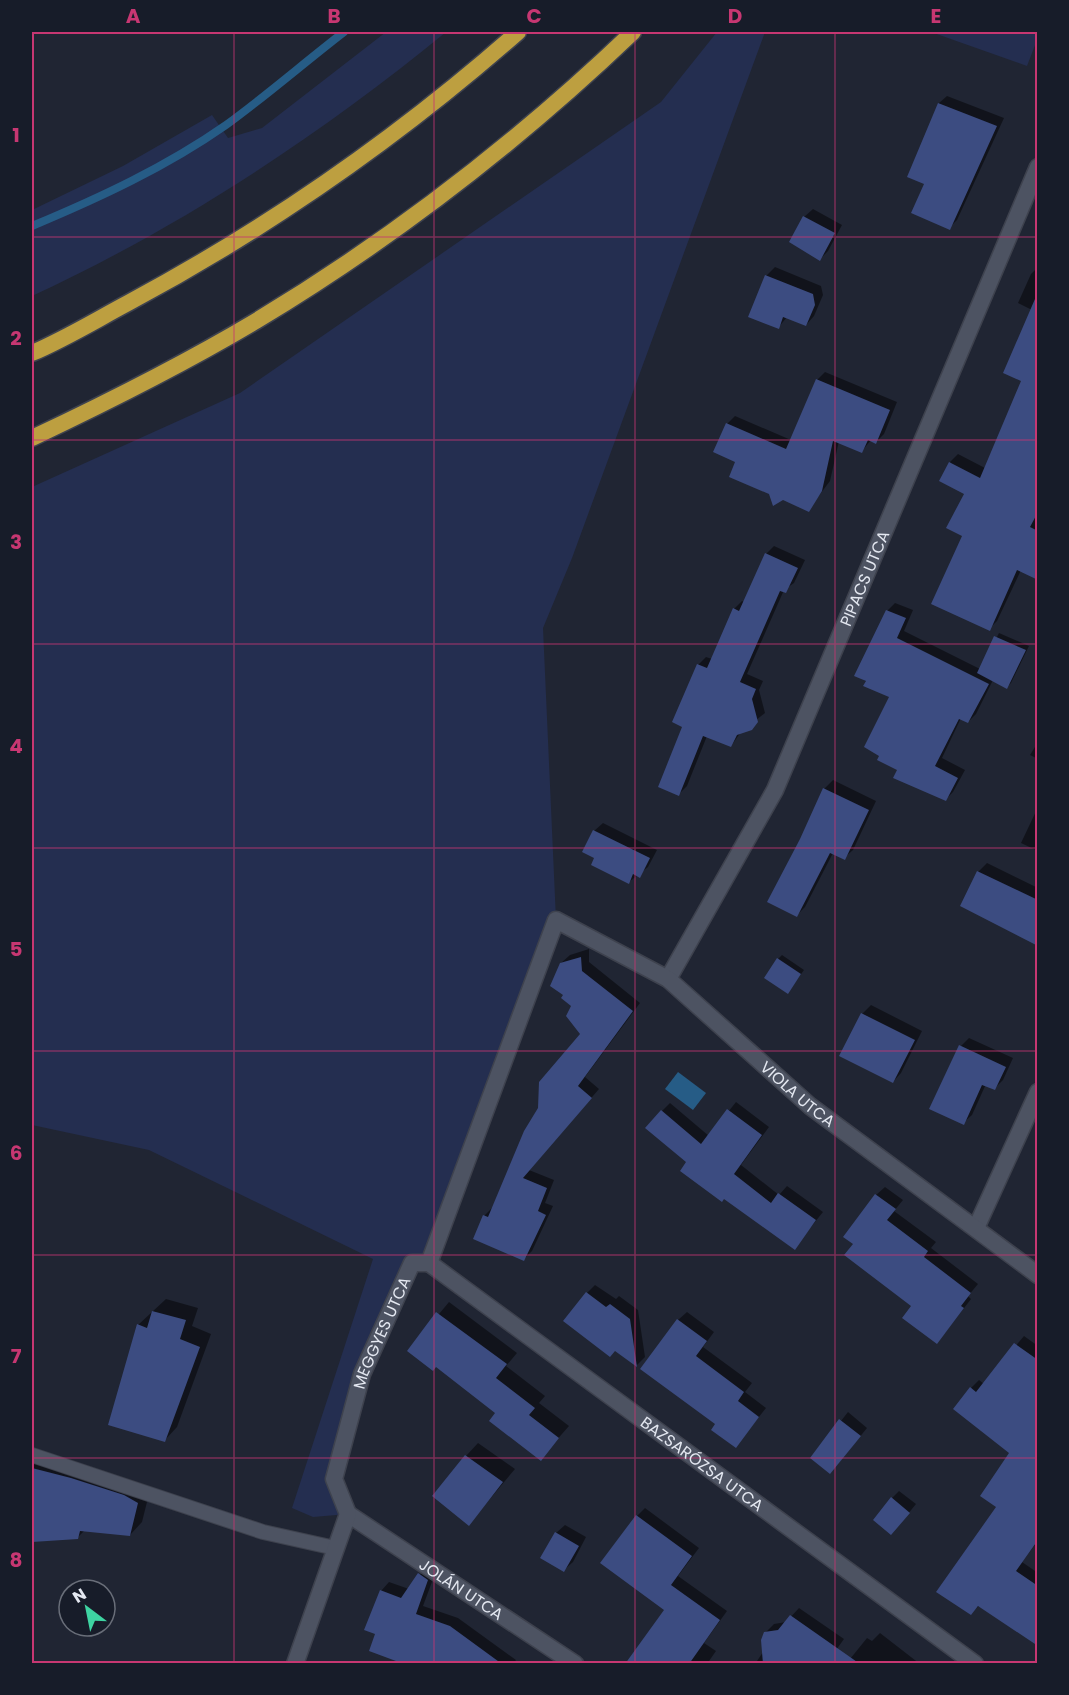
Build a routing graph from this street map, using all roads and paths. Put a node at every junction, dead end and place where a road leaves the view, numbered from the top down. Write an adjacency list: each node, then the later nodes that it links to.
1 (518, 32): 4 (highway)
2 (633, 32): 5 (highway)
3 (1038, 167): 7 (street, PIPACS UTCA)
4 (32, 353)
5 (32, 438)
6 (556, 920): 7 (street, VIOLA UTCA); 10 (street, MEGGYES UTCA)
7 (668, 979): 9 (street, VIOLA UTCA)
8 (1038, 1092): 9 (street)
9 (976, 1228): 11 (street, VIOLA UTCA)
10 (429, 1263): 13 (street, MEGGYES UTCA); 17 (street, BAZSARÓZSA UTCA)
11 (1038, 1275)
12 (32, 1455): 14 (lane)
13 (348, 1514): 14 (street); 16 (street, JOLÁN UTCA)
14 (335, 1548): 15 (street)
15 (295, 1664)
16 (575, 1664)
17 (975, 1664)

